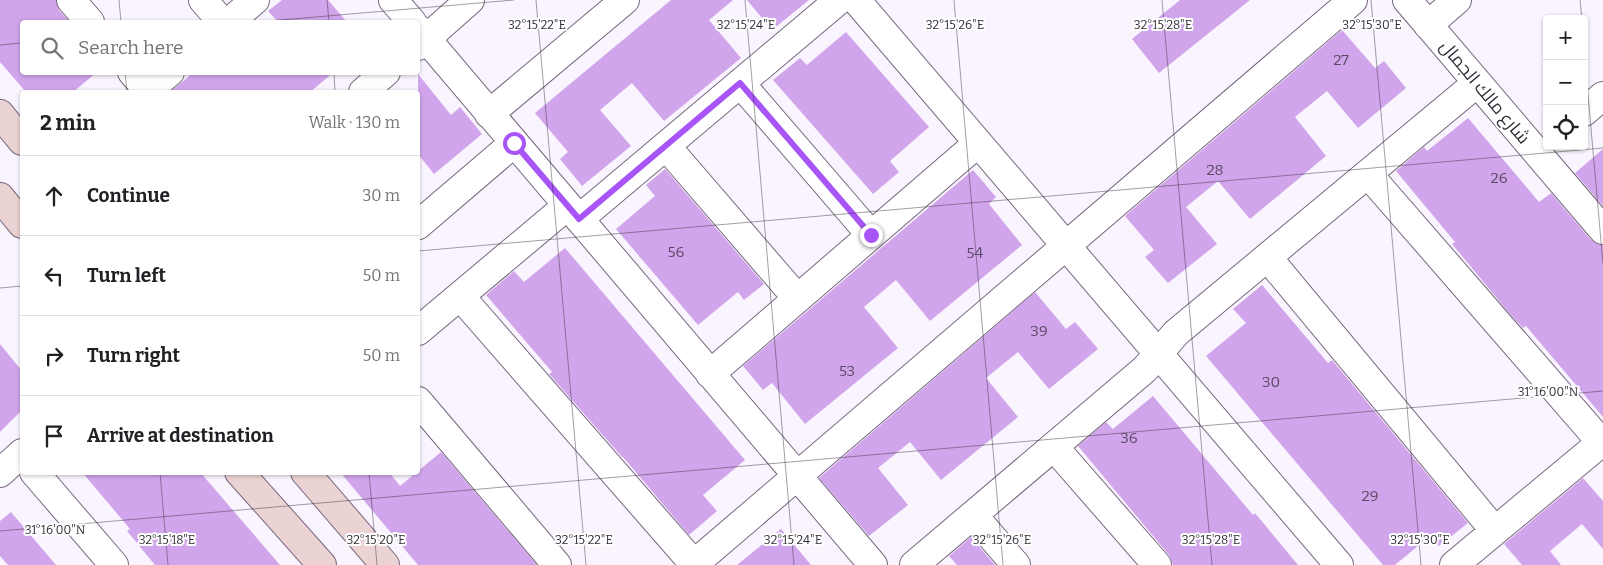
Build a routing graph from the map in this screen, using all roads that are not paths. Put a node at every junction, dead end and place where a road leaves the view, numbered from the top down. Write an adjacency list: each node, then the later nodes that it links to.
1 (71, 0): 12 (street)
2 (203, 0): 13 (street)
3 (255, 0): 14 (street)
4 (393, 0): 15 (street)
5 (470, 0): 17 (street)
6 (624, 0): 28 (street)
7 (839, 0): 21 (street)
8 (856, 0): 31 (street)
9 (1353, 0): 41 (street)
10 (1407, 0): 16 (street, شارع مالك الجمال)
11 (1457, 0): 16 (street)
12 (88, 20)
13 (220, 20)
14 (231, 20)
15 (408, 20)
16 (1428, 25): 22 (street, شارع مالك الجمال)
17 (420, 33)
18 (420, 36): 28 (street)
19 (164, 75): 23 (street)
20 (383, 75): 24 (street)
21 (740, 83): 32 (street); 40 (street)
22 (1477, 83): 33 (street, شارع مالك الجمال); 34 (street)
23 (142, 85)
24 (365, 90)
25 (1603, 96): 26 (street)
26 (1588, 109)
27 (0, 114): 29 (street)
28 (489, 114): 30 (street)
29 (20, 139)
30 (514, 143): 36 (street); 38 (street)
31 (978, 143): 40 (street); 41 (street)
32 (666, 146): 36 (street); 44 (street)
33 (1542, 149): 39 (street, شارع مالك الجمال)
34 (1368, 174): 42 (street); 49 (street)
35 (0, 197): 37 (street)
36 (573, 212): 43 (street); 47 (street)
37 (20, 222)
38 (420, 222)
39 (1603, 230)
40 (871, 235): 44 (street)
41 (1066, 246): 46 (street); 54 (street)
42 (1268, 258): 46 (street); 56 (street)
43 (460, 296): 45 (street); 61 (street)
44 (797, 298): 47 (street)
45 (420, 329)
46 (1158, 354): 50 (street); 66 (street)
47 (710, 374): 54 (street)
48 (420, 403): 60 (street)
49 (1602, 442): 56 (street)
50 (1054, 447): 55 (street); 65 (street)
51 (31, 475): 57 (street)
52 (242, 475): 58 (street)
53 (309, 475): 59 (street)
54 (797, 476): 61 (street); 62 (street)
55 (974, 515): 63 (street); 64 (street)
56 (1495, 531): 67 (street)
57 (114, 565)
58 (322, 565)
59 (385, 565)
60 (558, 565)
61 (693, 565)
62 (873, 565)
63 (914, 565)
64 (1016, 565)
65 (1157, 565)
66 (1339, 565)
67 (1454, 565)

